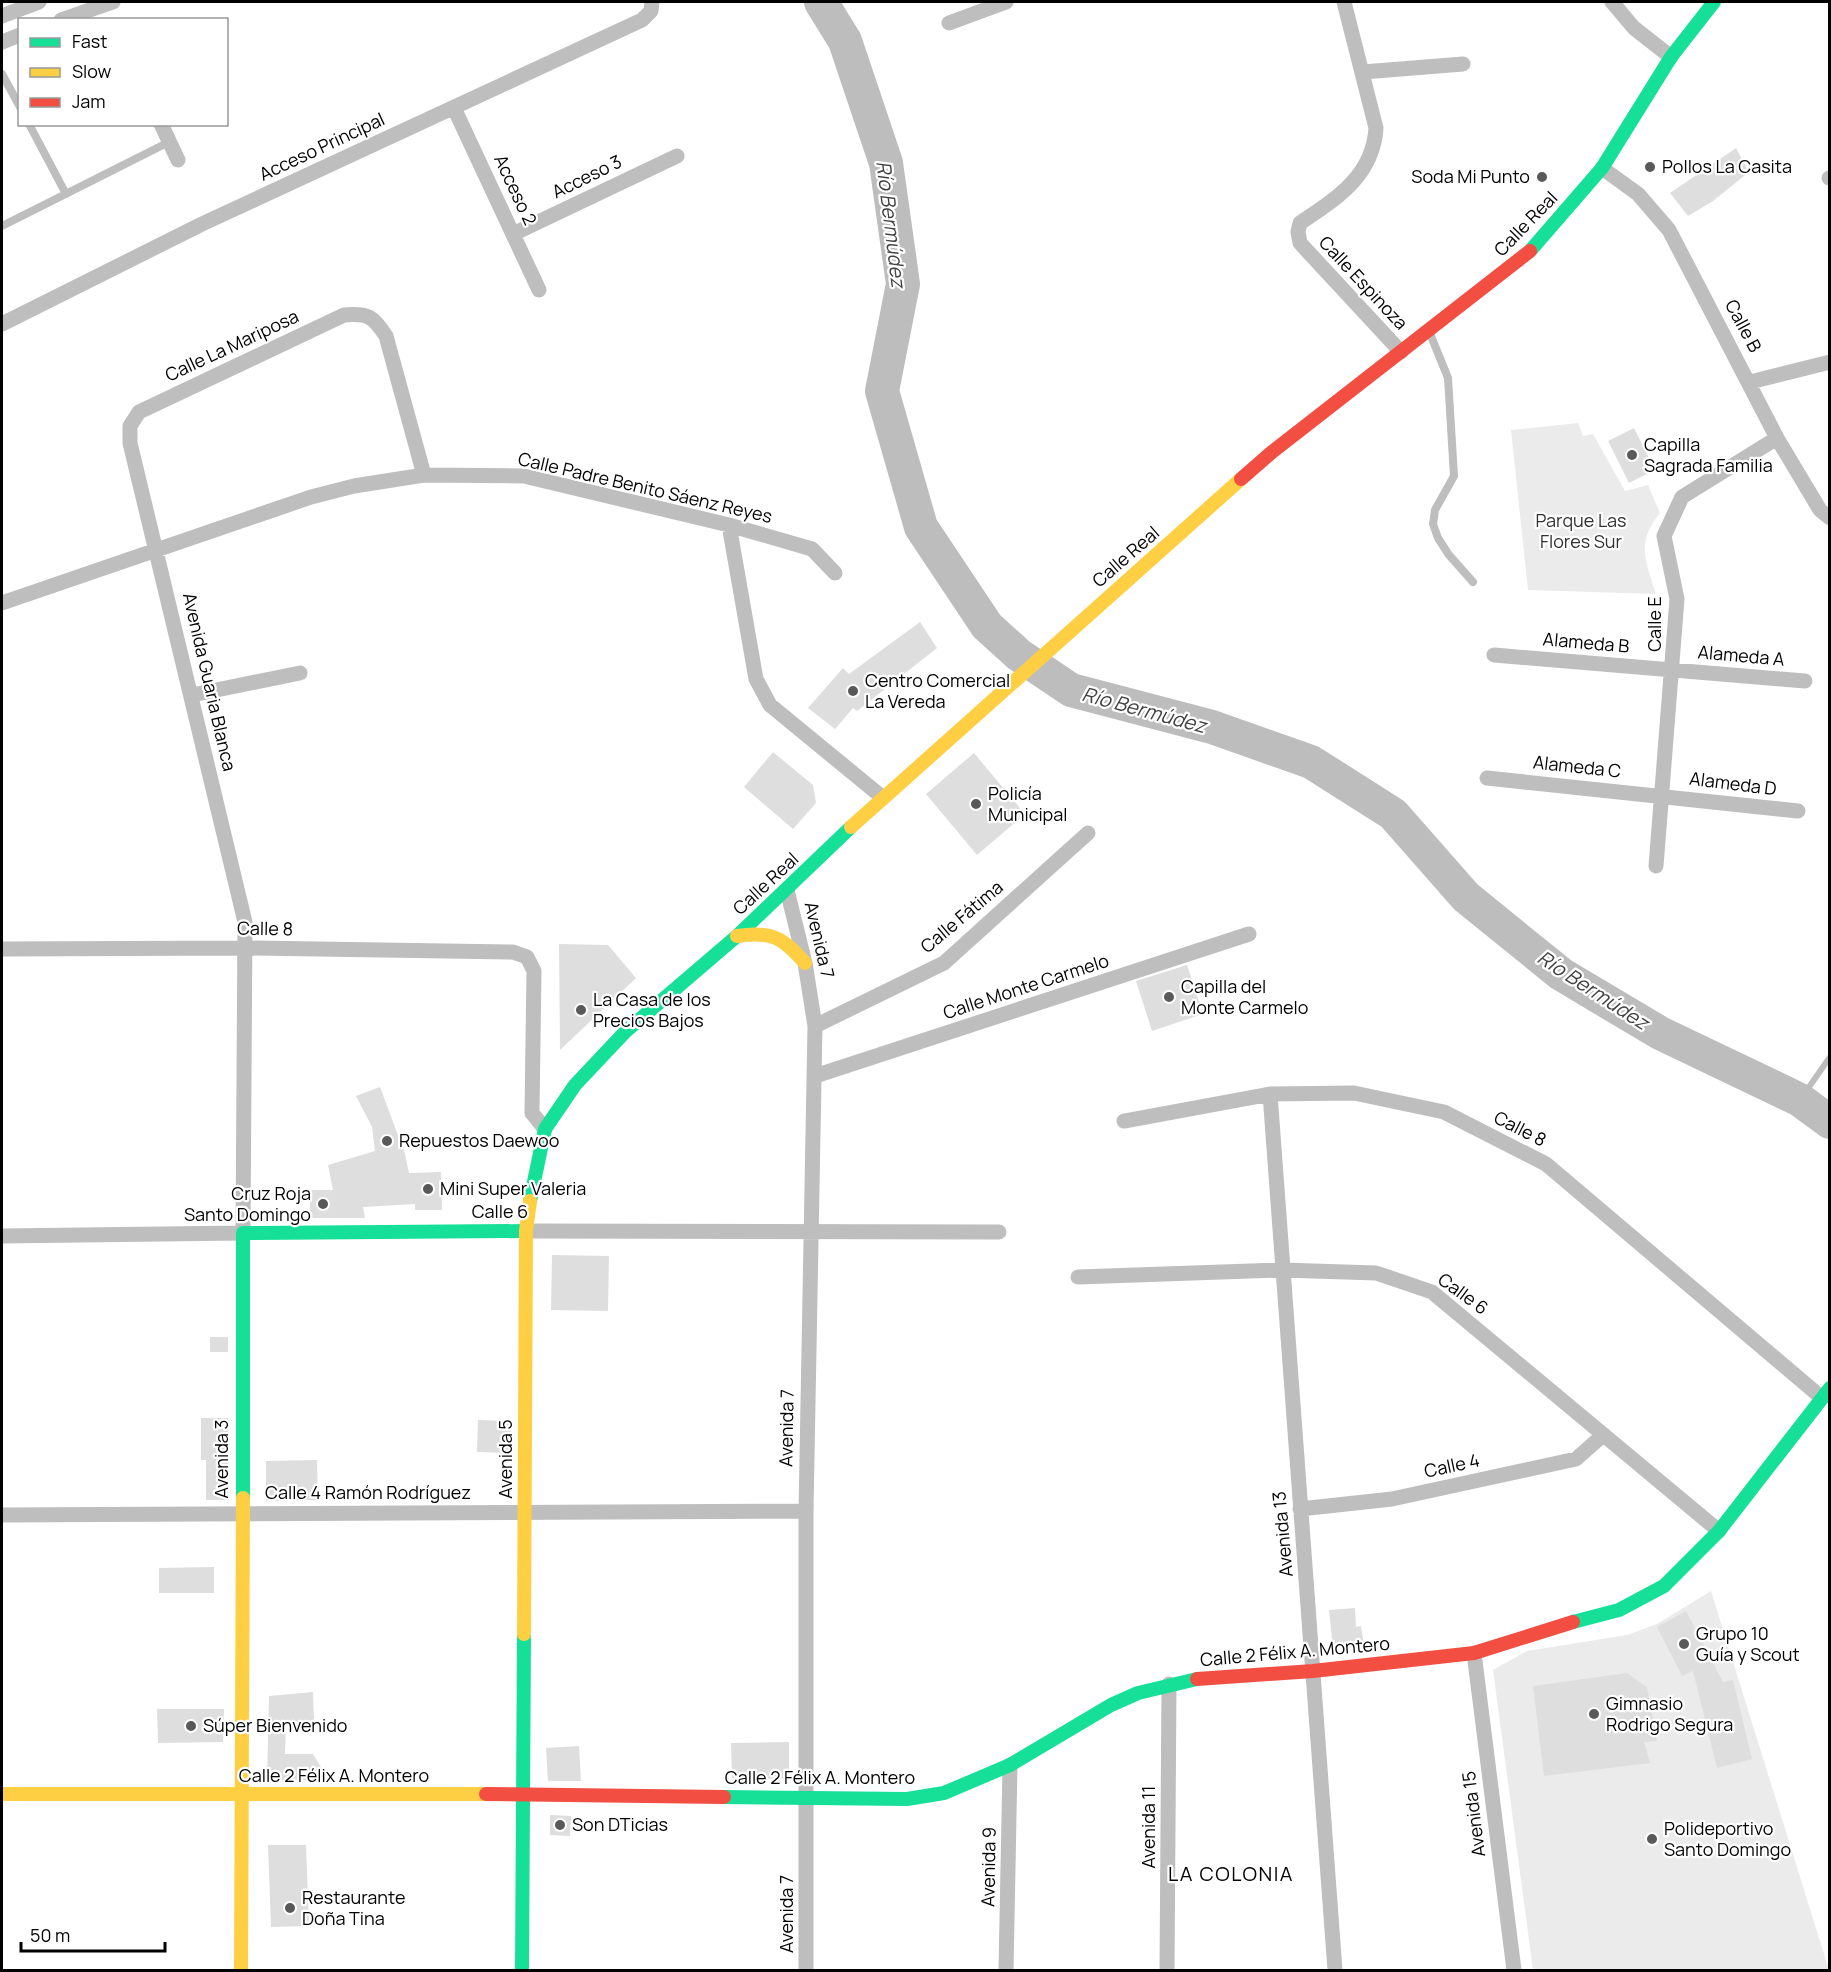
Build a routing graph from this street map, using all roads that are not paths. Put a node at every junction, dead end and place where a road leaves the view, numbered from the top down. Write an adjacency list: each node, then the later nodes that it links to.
1 (39, 2): 8 (street)
2 (652, 2): 19 (street, Acceso Principal)
3 (1006, 2): 11 (street)
4 (1344, 2): 16 (street)
5 (1612, 2): 14 (street)
6 (1714, 2): 14 (main road, Calle Real)
7 (104, 3): 9 (street); 10 (street)
8 (2, 16)
9 (66, 18)
10 (108, 18)
11 (950, 23)
12 (18, 36): 13 (street)
13 (2, 42)
14 (1671, 57): 25 (main road, Calle Real)
15 (1463, 64): 16 (street)
16 (1363, 72): 32 (street, Calle Espinoza)
17 (2, 74): 18 (lane)
18 (18, 103)
19 (454, 108): 28 (street, Acceso 2); 30 (street, Acceso Principal)
20 (30, 126): 26 (lane)
21 (162, 126): 22 (street)
22 (169, 142): 24 (street); 26 (lane)
23 (677, 156): 28 (street, Acceso 3)
24 (178, 160)
25 (1602, 168): 31 (main road, Calle Real); 34 (street, Calle B)
26 (66, 194): 27 (lane)
27 (2, 226)
28 (513, 234): 29 (street, Acceso 2)
29 (539, 290)
30 (2, 324)
31 (1428, 332): 32 (main road, Calle Real); 42 (lane)
32 (1401, 352): 51 (main road, Calle Real)
33 (1830, 362): 34 (street)
34 (1750, 382): 36 (street, Calle B)
35 (130, 426): 37 (street, Calle La Mariposa); 40 (street, Avenida Guaria Blanca)
36 (1777, 438): 38 (street, Calle B); 45 (street, Calle E)
37 (424, 475): 39 (street, Calle Padre Benito Sáenz Reyes); 40 (street, Calle Padre Benito Sáenz Reyes)
38 (1830, 518)
39 (729, 525): 41 (street, Calle Padre Benito Sáenz Reyes); 51 (street)
40 (156, 548): 43 (street, Calle Padre Benito Sáenz Reyes); 48 (street, Avenida Guaria Blanca)
41 (835, 573)
42 (1473, 582)
43 (2, 603)
44 (1494, 655): 45 (street, Alameda B)
45 (1674, 669): 47 (street, Alameda A); 50 (street, Calle E)
46 (300, 673): 48 (street)
47 (1805, 681)
48 (192, 696): 58 (street, Avenida Guaria Blanca)
49 (1487, 778): 50 (street, Alameda C)
50 (1663, 795): 52 (street, Alameda D); 54 (street, Calle E)
51 (882, 797): 55 (main road, Calle Real)
52 (1798, 811)
53 (1088, 833): 61 (street, Calle Fátima)
54 (1656, 866)
55 (787, 890): 57 (main road, Calle Real); 60 (street, Avenida 7)
56 (1249, 934): 62 (street, Calle Monte Carmelo)
57 (737, 936): 60 (main road); 65 (main road, Calle Real)
58 (246, 948): 59 (street, Calle 8); 65 (street, Calle 8); 68 (street, Avenida 3)
59 (2, 949)
60 (805, 963): 61 (street, Avenida 7)
61 (814, 1026): 62 (street, Avenida 7)
62 (815, 1076): 69 (street, Avenida 7)
63 (1270, 1094): 64 (street, Calle 8); 71 (street, Avenida 13); 73 (street, Calle 8)
64 (1124, 1121)
65 (545, 1129): 66 (main road, Avenida 5)
66 (526, 1231): 68 (main road, Calle 6); 69 (street, Calle 6); 78 (main road, Avenida 5)
67 (999, 1232): 69 (street, Calle 6)
68 (243, 1233): 70 (street, Calle 6); 77 (main road, Avenida 3)
69 (809, 1233): 76 (street, Avenida 7)
70 (2, 1236)
71 (1282, 1270): 72 (street, Calle 6); 74 (street, Calle 6); 75 (street, Avenida 13)
72 (1078, 1277)
73 (1826, 1393): 80 (main road, Calle 2 Félix A. Montero)
74 (1602, 1436): 75 (street, Calle 4); 80 (street, Calle 6)
75 (1300, 1509): 82 (street, Avenida 13)
76 (806, 1511): 78 (street, Calle 4 Ramón Rodríguez); 88 (street, Avenida 7)
77 (241, 1513): 78 (street, Calle 4 Ramón Rodríguez); 79 (street, Calle 4 Ramón Rodríguez); 86 (main road, Avenida 3)
78 (525, 1513): 87 (main road, Avenida 5)
79 (2, 1515)
80 (1719, 1532): 81 (main road, Calle 2 Félix A. Montero)
81 (1474, 1653): 82 (main road, Calle 2 Félix A. Montero); 95 (street, Avenida 15)
82 (1313, 1671): 83 (main road, Calle 2 Félix A. Montero); 94 (street, Avenida 13)
83 (1169, 1684): 84 (main road, Calle 2 Félix A. Montero); 93 (street, Avenida 11)
84 (1010, 1765): 88 (main road, Calle 2 Félix A. Montero); 92 (street, Avenida 9)
85 (2, 1794): 86 (main road, Calle 2 Félix A. Montero)
86 (244, 1794): 87 (main road, Calle 2 Félix A. Montero); 89 (main road, Avenida 3)
87 (522, 1794): 88 (main road, Calle 2 Félix A. Montero); 90 (main road, Avenida 5)
88 (806, 1796): 91 (street, Avenida 7)
89 (241, 1971)
90 (522, 1971)
91 (806, 1971)
92 (1006, 1971)
93 (1167, 1971)
94 (1335, 1971)
95 (1514, 1971)

